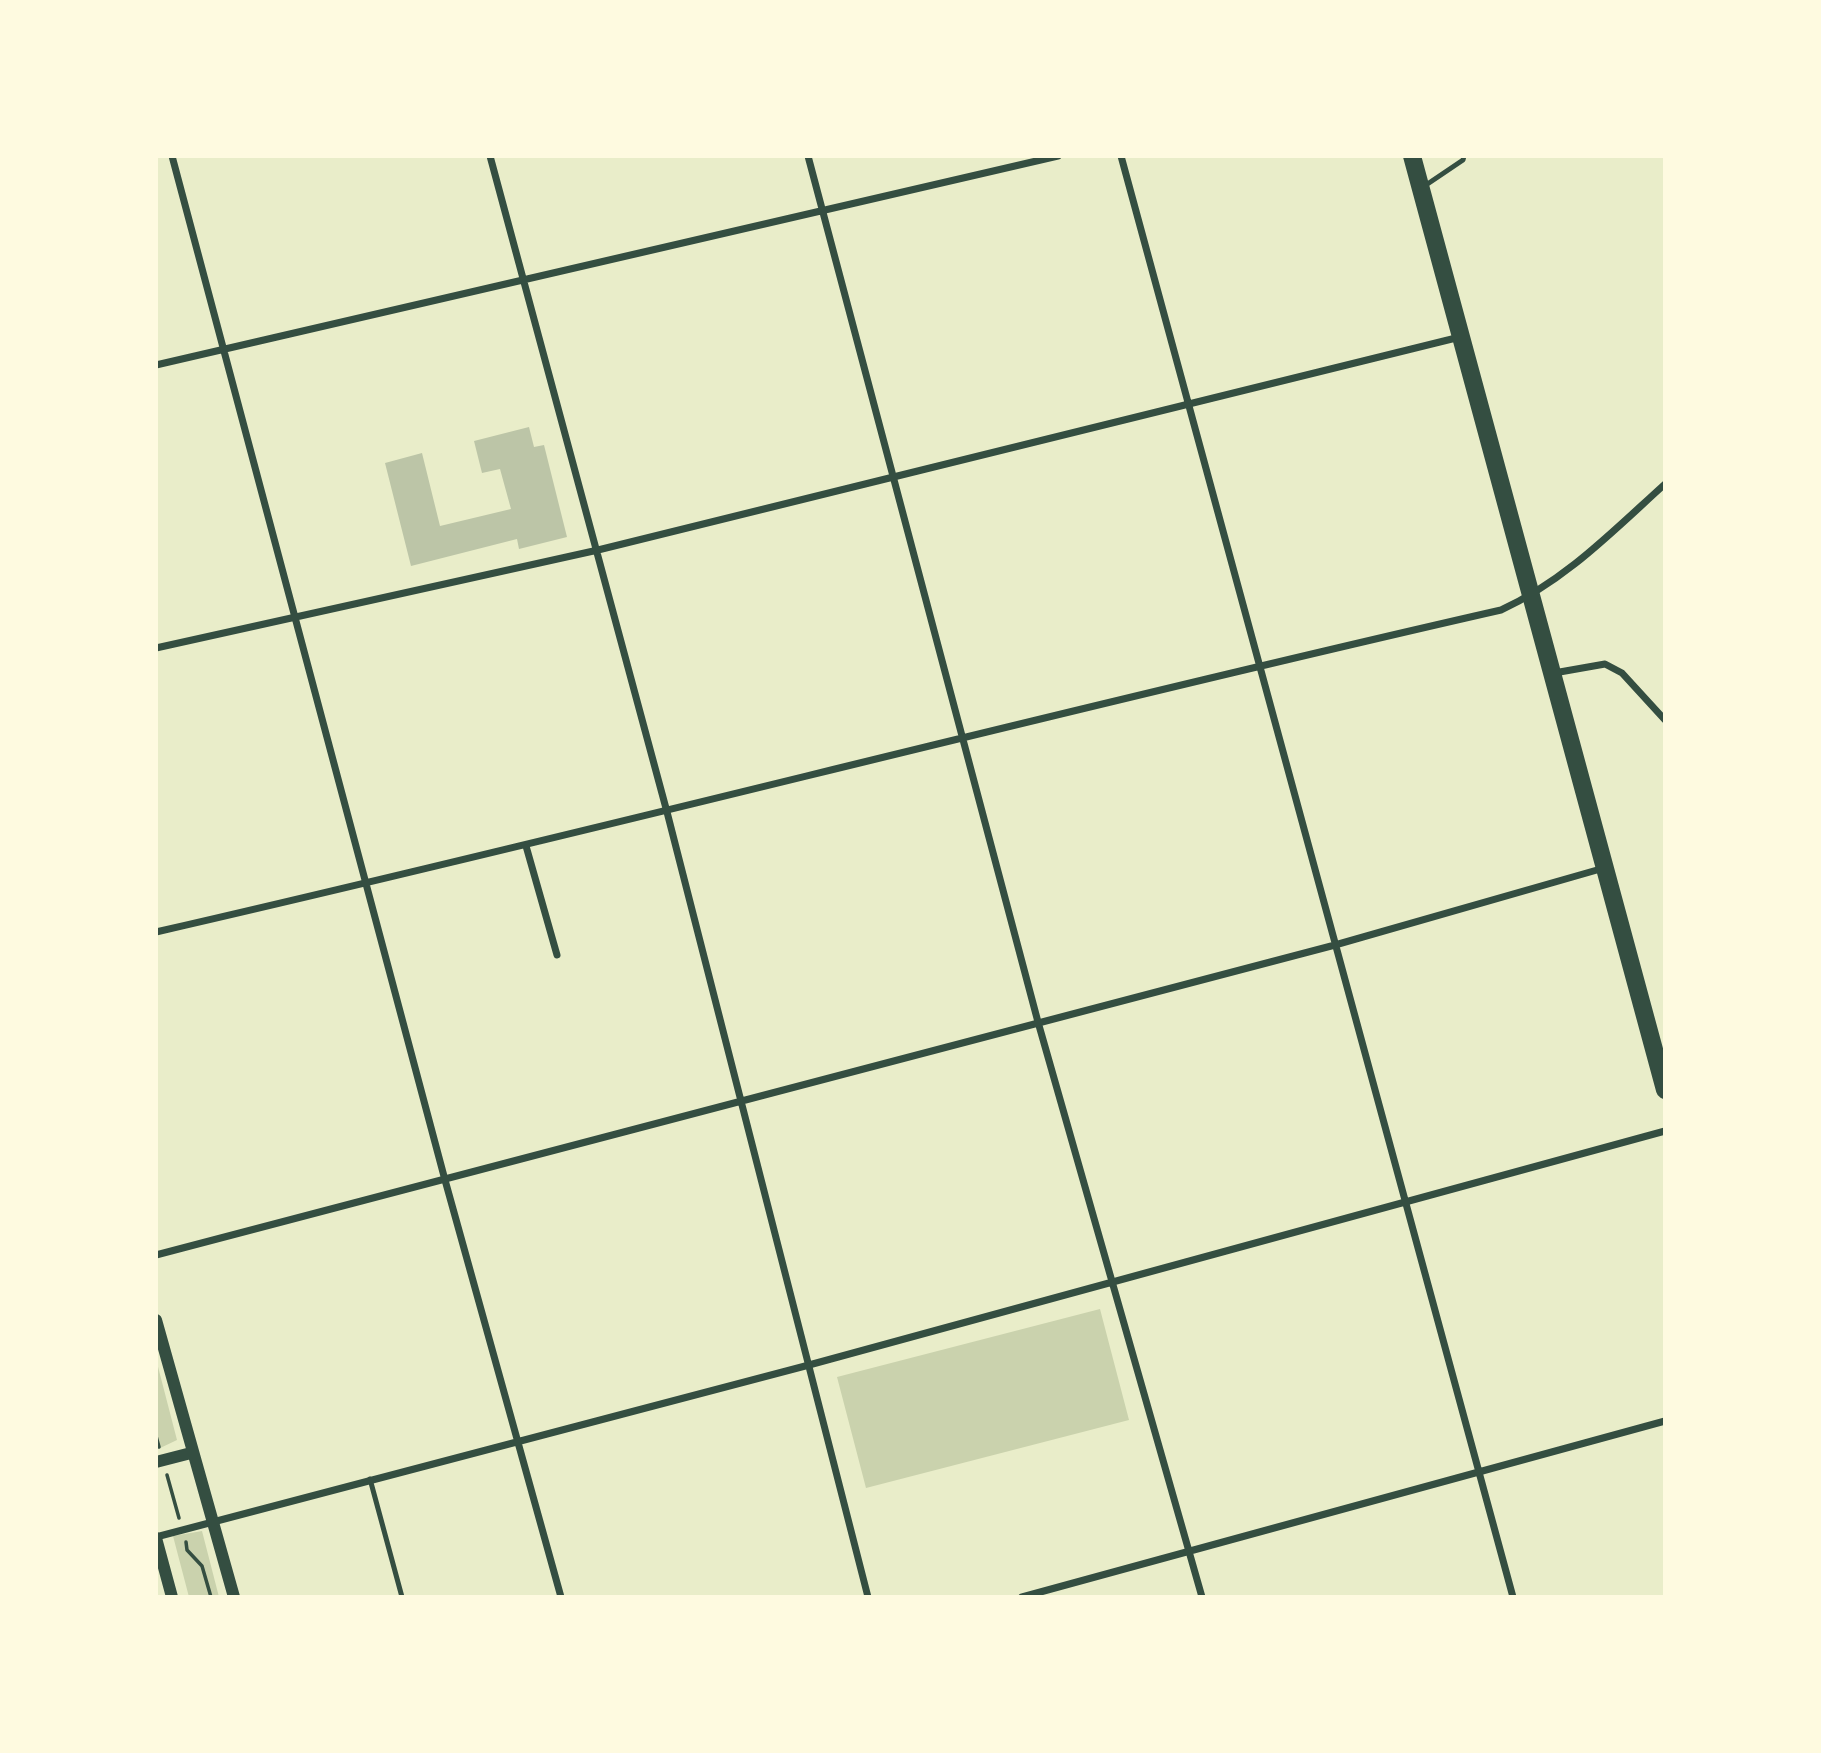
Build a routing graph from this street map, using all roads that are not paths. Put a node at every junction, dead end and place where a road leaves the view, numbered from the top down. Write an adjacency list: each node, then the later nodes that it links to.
1 (172, 156): 12 (street)
2 (490, 156): 10 (street)
3 (808, 156): 9 (street)
4 (1058, 156): 9 (street)
5 (1121, 156): 14 (street)
6 (1412, 156): 8 (main road)
7 (1464, 156): 8 (lane)
8 (1420, 189): 11 (main road)
9 (822, 208): 10 (street); 15 (street)
10 (523, 279): 12 (street); 17 (street)
11 (1461, 337): 14 (street); 18 (main road)
12 (224, 348): 13 (street); 19 (street)
13 (156, 365)
14 (1187, 402): 15 (street); 21 (street)
15 (895, 477): 17 (street); 24 (street)
16 (1665, 484): 18 (street)
17 (598, 550): 19 (street); 25 (street)
18 (1531, 597): 21 (street); 22 (main road)
19 (296, 616): 20 (street); 28 (street)
20 (156, 648)
21 (1258, 665): 24 (street); 30 (street)
22 (1553, 674): 23 (street); 27 (main road)
23 (1665, 720)
24 (965, 739): 25 (street); 32 (street)
25 (667, 813): 26 (street); 34 (street)
26 (526, 846): 28 (street); 31 (street)
27 (1605, 868): 30 (street); 33 (main road)
28 (367, 884): 29 (street); 36 (street)
29 (156, 932)
30 (1335, 945): 32 (street); 37 (street)
31 (557, 955)
32 (1038, 1021): 34 (street); 39 (street)
33 (1664, 1079)
34 (742, 1101): 36 (street); 41 (street)
35 (1665, 1132): 37 (street)
36 (444, 1180): 38 (street); 43 (street)
37 (1403, 1200): 39 (street); 46 (street)
38 (156, 1255)
39 (1113, 1281): 41 (street); 50 (street)
40 (156, 1321): 44 (street)
41 (809, 1365): 43 (street); 55 (street)
42 (1665, 1421): 46 (street)
43 (517, 1440): 47 (street); 54 (street)
44 (191, 1453): 45 (street); 48 (street)
45 (156, 1462)
46 (1477, 1471): 50 (street); 58 (street)
47 (370, 1479): 48 (street); 53 (lane)
48 (212, 1522): 49 (street); 52 (street)
49 (156, 1537): 51 (street)
50 (1188, 1550): 56 (street); 57 (street)
51 (172, 1597)
52 (234, 1597)
53 (402, 1597)
54 (561, 1597)
55 (868, 1597)
56 (1022, 1597)
57 (1202, 1597)
58 (1513, 1597)

